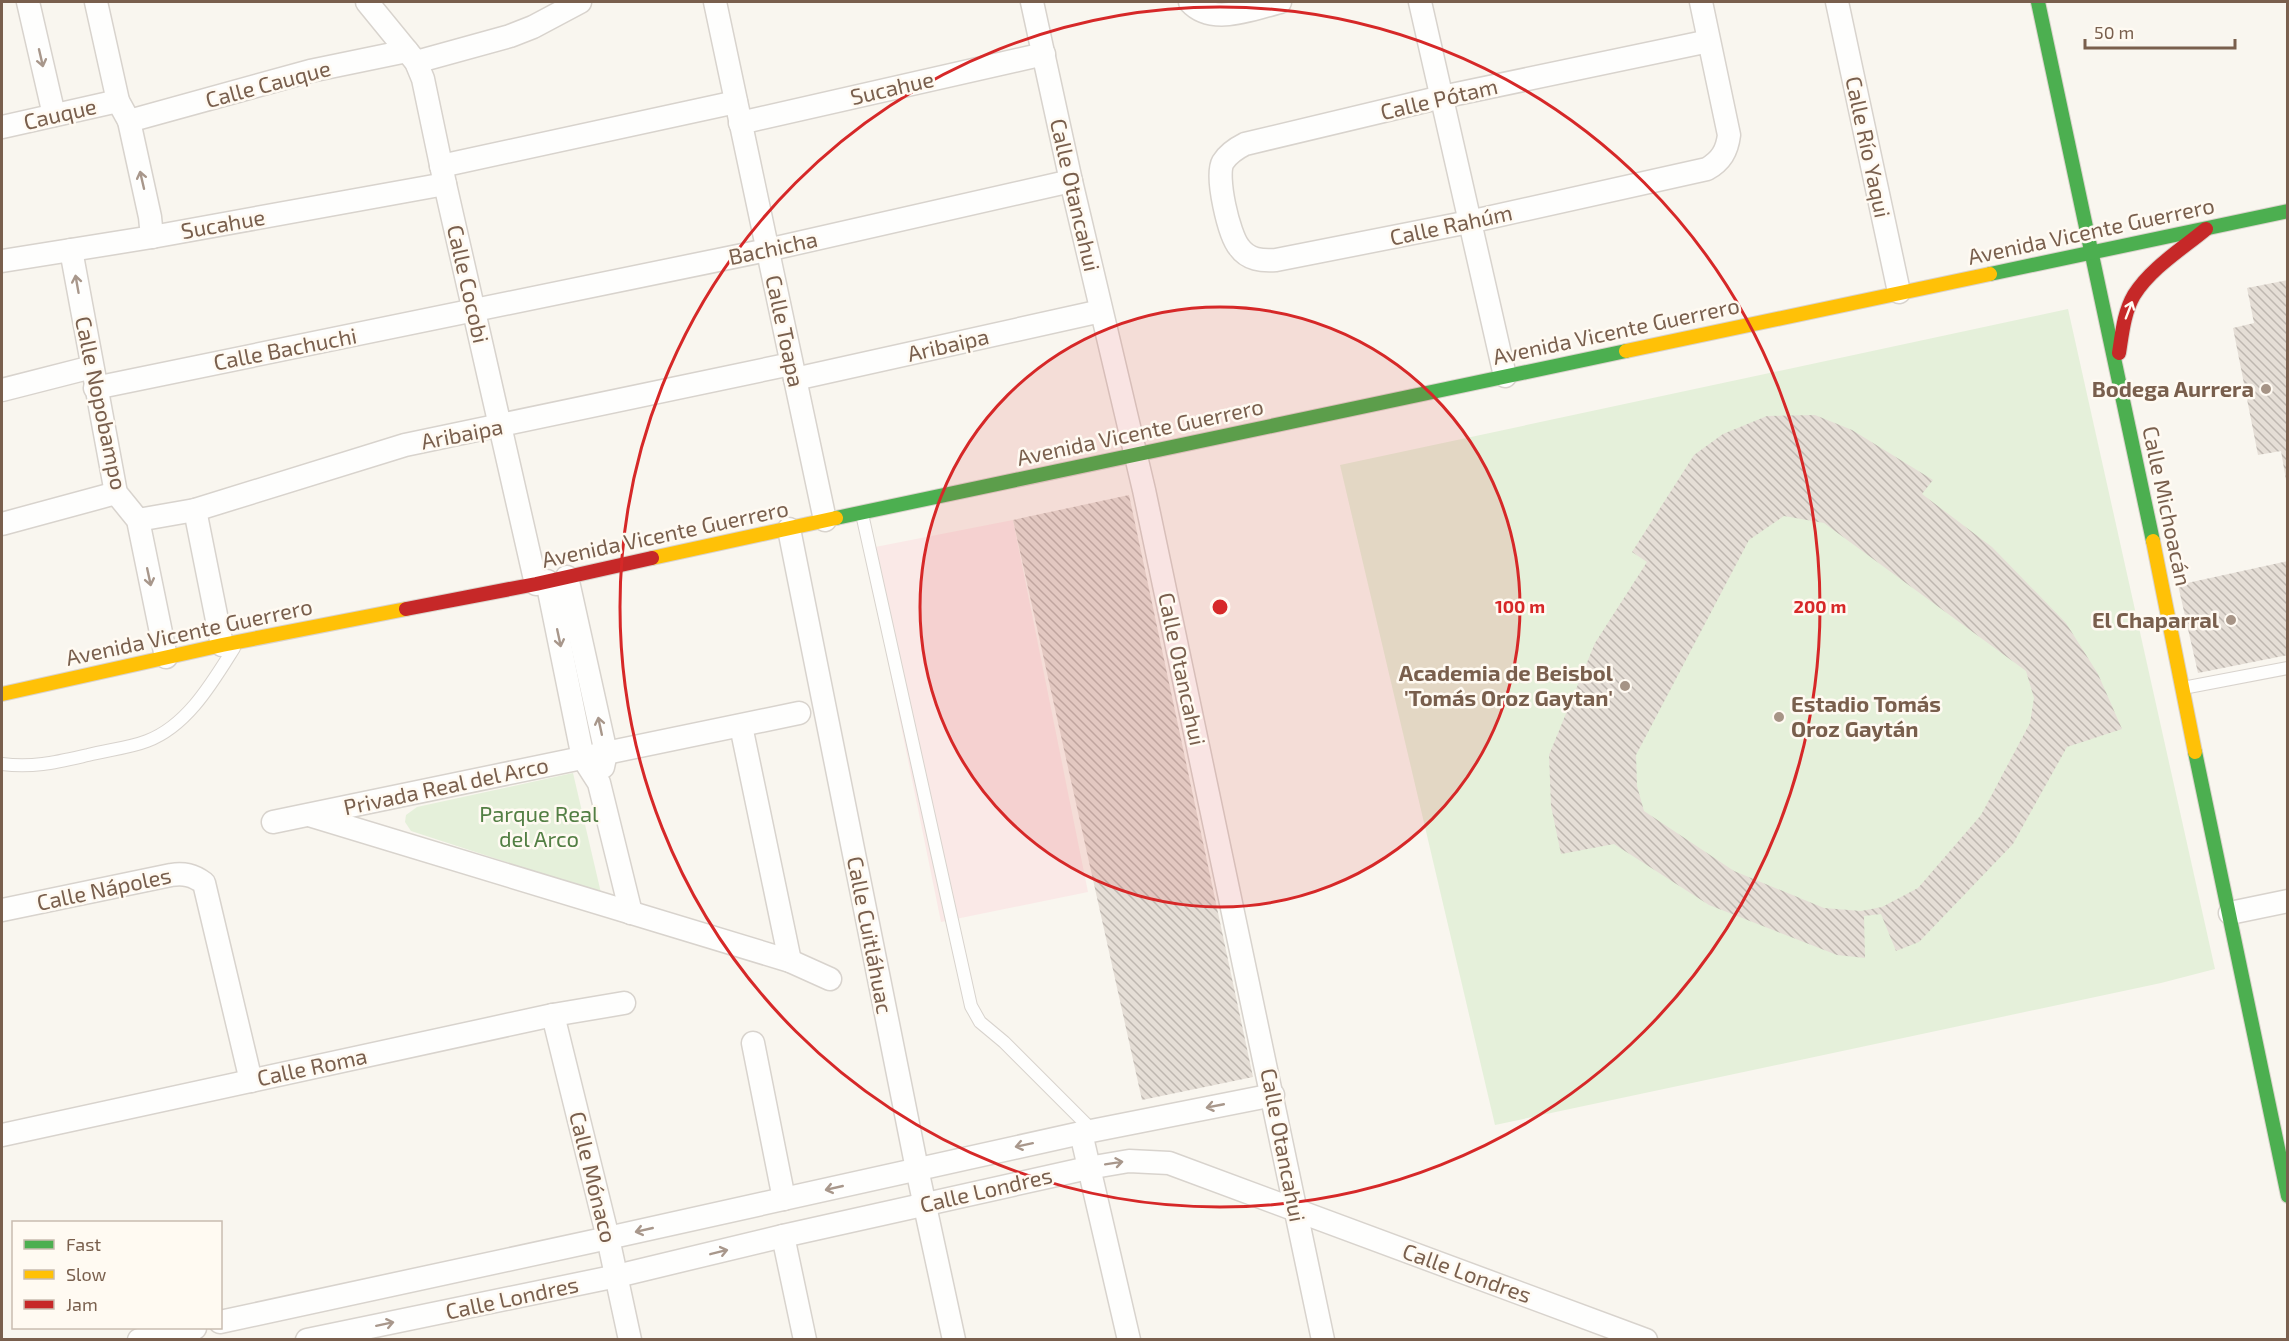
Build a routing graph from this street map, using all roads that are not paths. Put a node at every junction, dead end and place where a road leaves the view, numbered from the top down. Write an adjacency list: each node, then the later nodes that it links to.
1 (28, 2): 19 (street, one-way to 19)
2 (96, 2): 17 (street)
3 (367, 2): 15 (street, Calle Cocobi)
4 (580, 2): 15 (street, Calle Cauque)
5 (715, 2): 18 (street, Calle Toapa)
6 (1032, 2): 14 (street, Calle Otancahui)
7 (1190, 2): 8 (street)
8 (1280, 2)
9 (1420, 2): 16 (street)
10 (1701, 2): 13 (street)
11 (1837, 2): 32 (street, Calle Río Yaqui)
12 (2042, 2): 30 (main road, Calle Michoacán)
13 (1709, 41): 16 (street, Calle Pótam); 25 (street, Calle Rahúm)
14 (1044, 54): 18 (street, Sucahue); 22 (street, Calle Otancahui)
15 (412, 56): 17 (street, Calle Cauque); 21 (street, Calle Cocobi)
16 (1442, 97): 23 (street, Calle Pótam); 25 (street)
17 (124, 111): 19 (street, Cauque); 27 (street, one-way to 17)
18 (738, 112): 21 (street, Sucahue); 29 (street, Calle Toapa)
19 (54, 115): 20 (street, Cauque)
20 (2, 127)
21 (443, 175): 27 (street, Sucahue); 34 (street, Calle Cocobi)
22 (1071, 182): 29 (street, Bachicha); 33 (street, Calle Otancahui)
23 (1225, 209): 25 (street, Calle Rahúm)
24 (2288, 211): 26 (main road, Avenida Vicente Guerrero)
25 (1469, 222): 37 (street)
26 (2206, 229): 30 (main road, Avenida Vicente Guerrero); 35 (main road, one-way to 26)
27 (152, 237): 28 (street, Sucahue)
28 (71, 250): 31 (street, Sucahue); 38 (street, Calle Nopobampo, one-way to 28)
29 (767, 250): 34 (street, Bachicha); 36 (street, Calle Toapa)
30 (2092, 251): 32 (main road, Avenida Vicente Guerrero); 35 (main road, Calle Michoacán)
31 (2, 261)
32 (1899, 292): 37 (main road, Avenida Vicente Guerrero)
33 (1101, 310): 36 (street, Aribaipa); 41 (street, Calle Otancahui)
34 (475, 311): 38 (street, Calle Bachuchi); 40 (street, Calle Cocobi)
35 (2116, 367): 53 (main road, Calle Michoacán)
36 (793, 372): 40 (street, Aribaipa); 46 (street, Calle Toapa)
37 (1505, 376): 41 (main road, Avenida Vicente Guerrero)
38 (94, 377): 39 (street, Calle Bachuchi); 42 (street, Calle Nopobampo)
39 (2, 390)
40 (500, 427): 43 (street, Aribaipa); 49 (street, Calle Cocobi)
41 (1136, 454): 44 (main road, Avenida Vicente Guerrero); 73 (street, Calle Otancahui)
42 (116, 493): 45 (street, Calle Nopobampo); 47 (street)
43 (195, 510): 45 (street, Aribaipa); 50 (street)
44 (861, 512): 46 (main road, Avenida Vicente Guerrero); 74 (lane)
45 (138, 520): 51 (street, Calle Nopobampo, one-way to 51)
46 (825, 520): 48 (main road, Avenida Vicente Guerrero)
47 (2, 524)
48 (789, 529): 49 (main road, Avenida Vicente Guerrero); 77 (street, Calle Cuitláhuac)
49 (550, 580): 50 (main road, Avenida Vicente Guerrero); 57 (street, one-way to 49); 58 (street, one-way to 58)
50 (230, 644): 51 (main road, Avenida Vicente Guerrero); 59 (lane)
51 (166, 657): 54 (main road, Avenida Vicente Guerrero)
52 (2288, 668): 53 (lane)
53 (2182, 688): 66 (main road, Calle Michoacán)
54 (2, 694)
55 (799, 713): 56 (street, Privada Real del Arco)
56 (741, 726): 57 (street, Privada Real del Arco); 67 (street)
57 (606, 753): 58 (street, Privada Real del Arco); 60 (street)
58 (583, 758): 60 (street); 61 (street, Privada Real del Arco)
59 (2, 764)
60 (599, 783): 65 (street)
61 (309, 814): 62 (street, Privada Real del Arco); 65 (street, Privada Real del Arco)
62 (273, 822)
63 (2288, 901): 66 (street)
64 (2, 910): 72 (street, Calle Nápoles)
65 (631, 913): 67 (street, Privada Real del Arco)
66 (2230, 913): 78 (main road, Calle Michoacán)
67 (790, 961): 68 (street, Privada Real del Arco)
68 (830, 979)
69 (624, 1003): 70 (street, Calle Roma)
70 (553, 1015): 72 (street, Calle Roma); 83 (street, Calle Mónaco)
71 (753, 1043): 79 (street)
72 (251, 1081): 75 (street, Calle Roma)
73 (1273, 1095): 74 (street, Calle Londres, one-way to 74); 81 (street, Calle Otancahui)
74 (1086, 1132): 76 (street); 77 (street, Calle Londres, one-way to 77)
75 (2, 1135)
76 (1088, 1168): 80 (street, Calle Londres); 81 (street, Calle Londres, one-way to 81); 93 (street)
77 (917, 1169): 79 (street, Calle Londres, one-way to 79); 80 (street, Calle Cuitláhuac)
78 (2288, 1196)
79 (784, 1199): 83 (street, Calle Londres, one-way to 83)
80 (924, 1204): 82 (street, Calle Londres); 92 (street, Calle Cuitláhuac)
81 (1296, 1210): 94 (street, Calle Otancahui); 95 (street, Calle Londres)
82 (783, 1236): 84 (street, Calle Londres, one-way to 82); 91 (street)
83 (608, 1239): 84 (street, Calle Mónaco); 85 (street, Calle Londres)
84 (617, 1276): 89 (street, Calle Londres, one-way to 84); 90 (street, Calle Mónaco)
85 (299, 1305): 86 (street, Calle Londres); 89 (street)
86 (222, 1322)
87 (190, 1329): 88 (street)
88 (139, 1340)
89 (307, 1340)
90 (630, 1340)
91 (806, 1340)
92 (954, 1340)
93 (1129, 1340)
94 (1323, 1340)
95 (1646, 1340)

